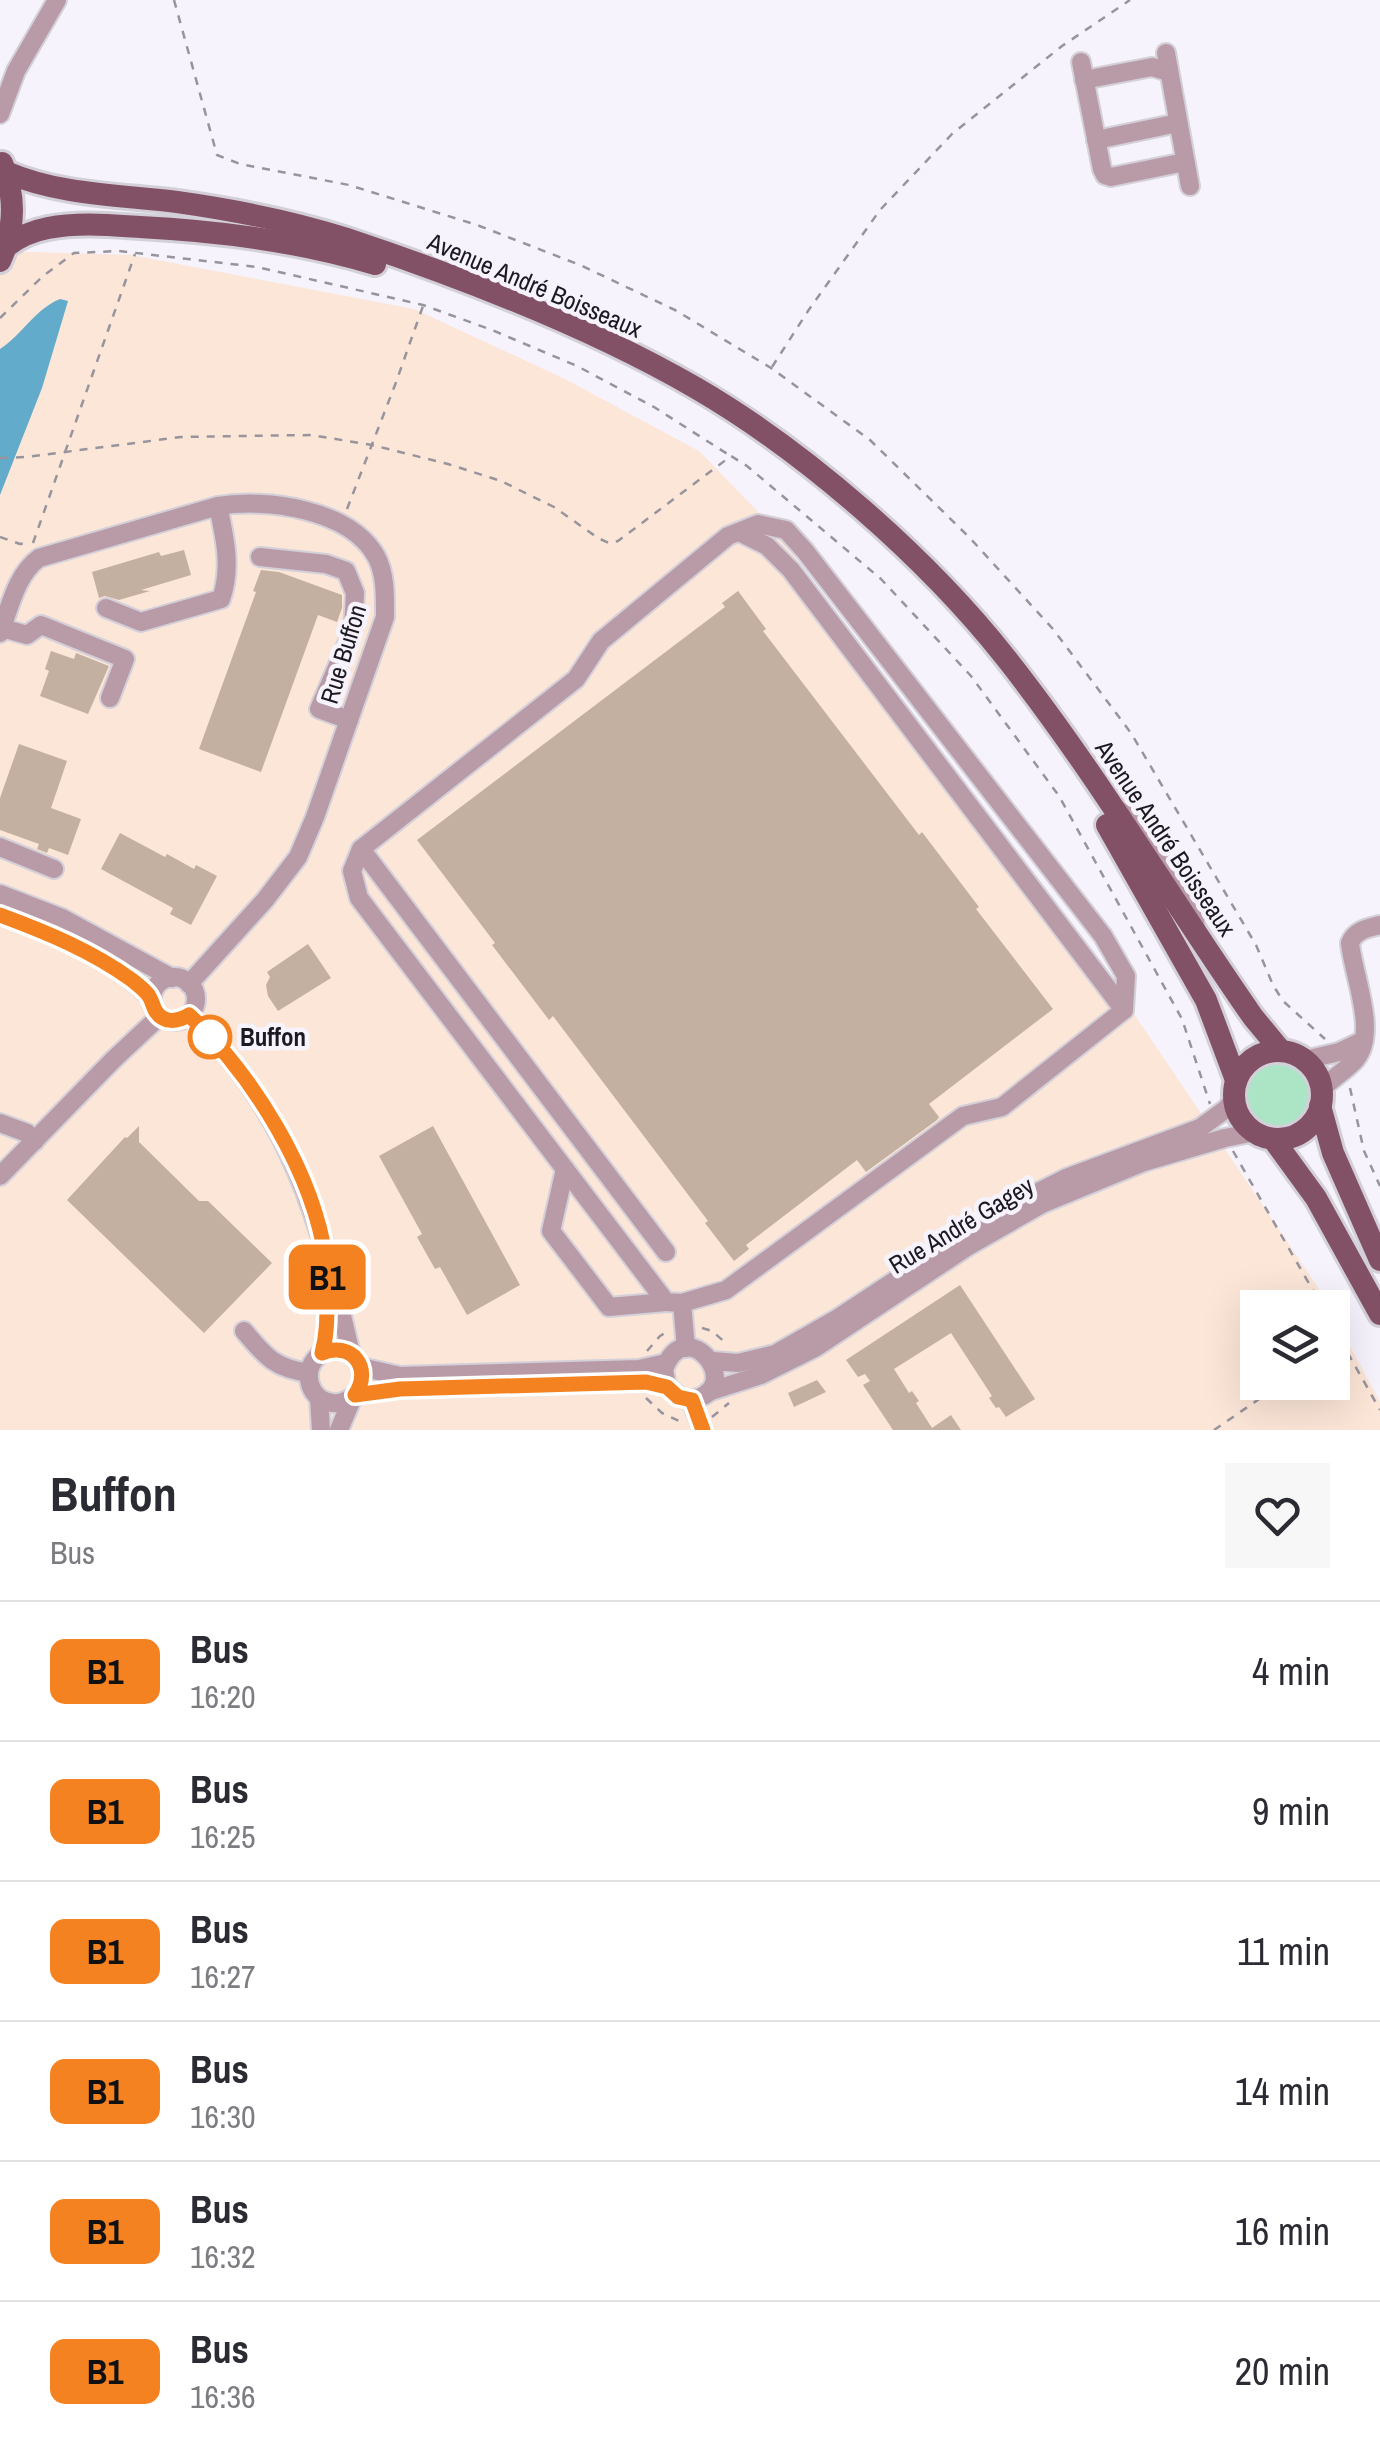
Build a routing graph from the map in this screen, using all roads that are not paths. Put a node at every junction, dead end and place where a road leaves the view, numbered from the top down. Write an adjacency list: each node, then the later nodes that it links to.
1 (56, 0): 2 (street)
2 (16, 71): 3 (street); 4 (street)
3 (0, 88)
4 (0, 114)
5 (1178, 123): 6 (street); 6 (street); 7 (street)
6 (1096, 140): 7 (street)
7 (1186, 162): 9 (street)
8 (3, 166): 10 (main road); 28 (main road, Avenue André Boisseaux)
9 (1190, 186)
10 (3, 254): 31 (main road, Avenue André Boisseaux)
11 (218, 506): 14 (street); 15 (street, Rue Buffon); 17 (street, Rue Buffon)
12 (739, 532): 19 (street); 26 (street); 26 (street)
13 (260, 557): 17 (street)
14 (106, 608)
15 (1, 630): 16 (street)
16 (110, 698)
17 (349, 720): 24 (street, Rue Buffon)
18 (1, 849): 20 (street)
19 (361, 849): 36 (street); 38 (street)
20 (54, 869)
21 (0, 894): 24 (street)
22 (0, 915): 25 (street)
23 (1380, 926): 30 (street)
24 (180, 981): 25 (street); 27 (street)
25 (156, 1008): 27 (street); 35 (street)
26 (1124, 1010): 41 (street)
27 (189, 1015): 40 (street)
28 (1281, 1051): 29 (main road); 31 (main road)
29 (1305, 1060): 30 (street); 32 (main road)
30 (1342, 1067): 32 (street)
31 (1235, 1090): 34 (main road); 47 (street, Rue André Gagey)
32 (1321, 1098): 34 (main road); 39 (main road)
33 (4, 1131): 35 (street)
34 (1264, 1135): 42 (main road); 52 (street, Rue André Gagey)
35 (35, 1140): 37 (street)
36 (565, 1169): 41 (street); 41 (street)
37 (0, 1176)
38 (666, 1252)
39 (1380, 1260)
40 (327, 1263): 45 (street); 46 (street)
41 (674, 1302): 44 (street)
42 (1380, 1314)
43 (244, 1331): 49 (street)
44 (686, 1348): 47 (street); 48 (street)
45 (322, 1353): 46 (street); 49 (street)
46 (356, 1360): 48 (street); 51 (street)
47 (712, 1362): 52 (street)
48 (666, 1363): 50 (street)
49 (308, 1373): 53 (street)
50 (667, 1387): 51 (street); 52 (street)
51 (354, 1396): 53 (street); 56 (street)
52 (700, 1396): 54 (street)
53 (320, 1398): 55 (street)
54 (705, 1425)
55 (321, 1430)
56 (339, 1430)

